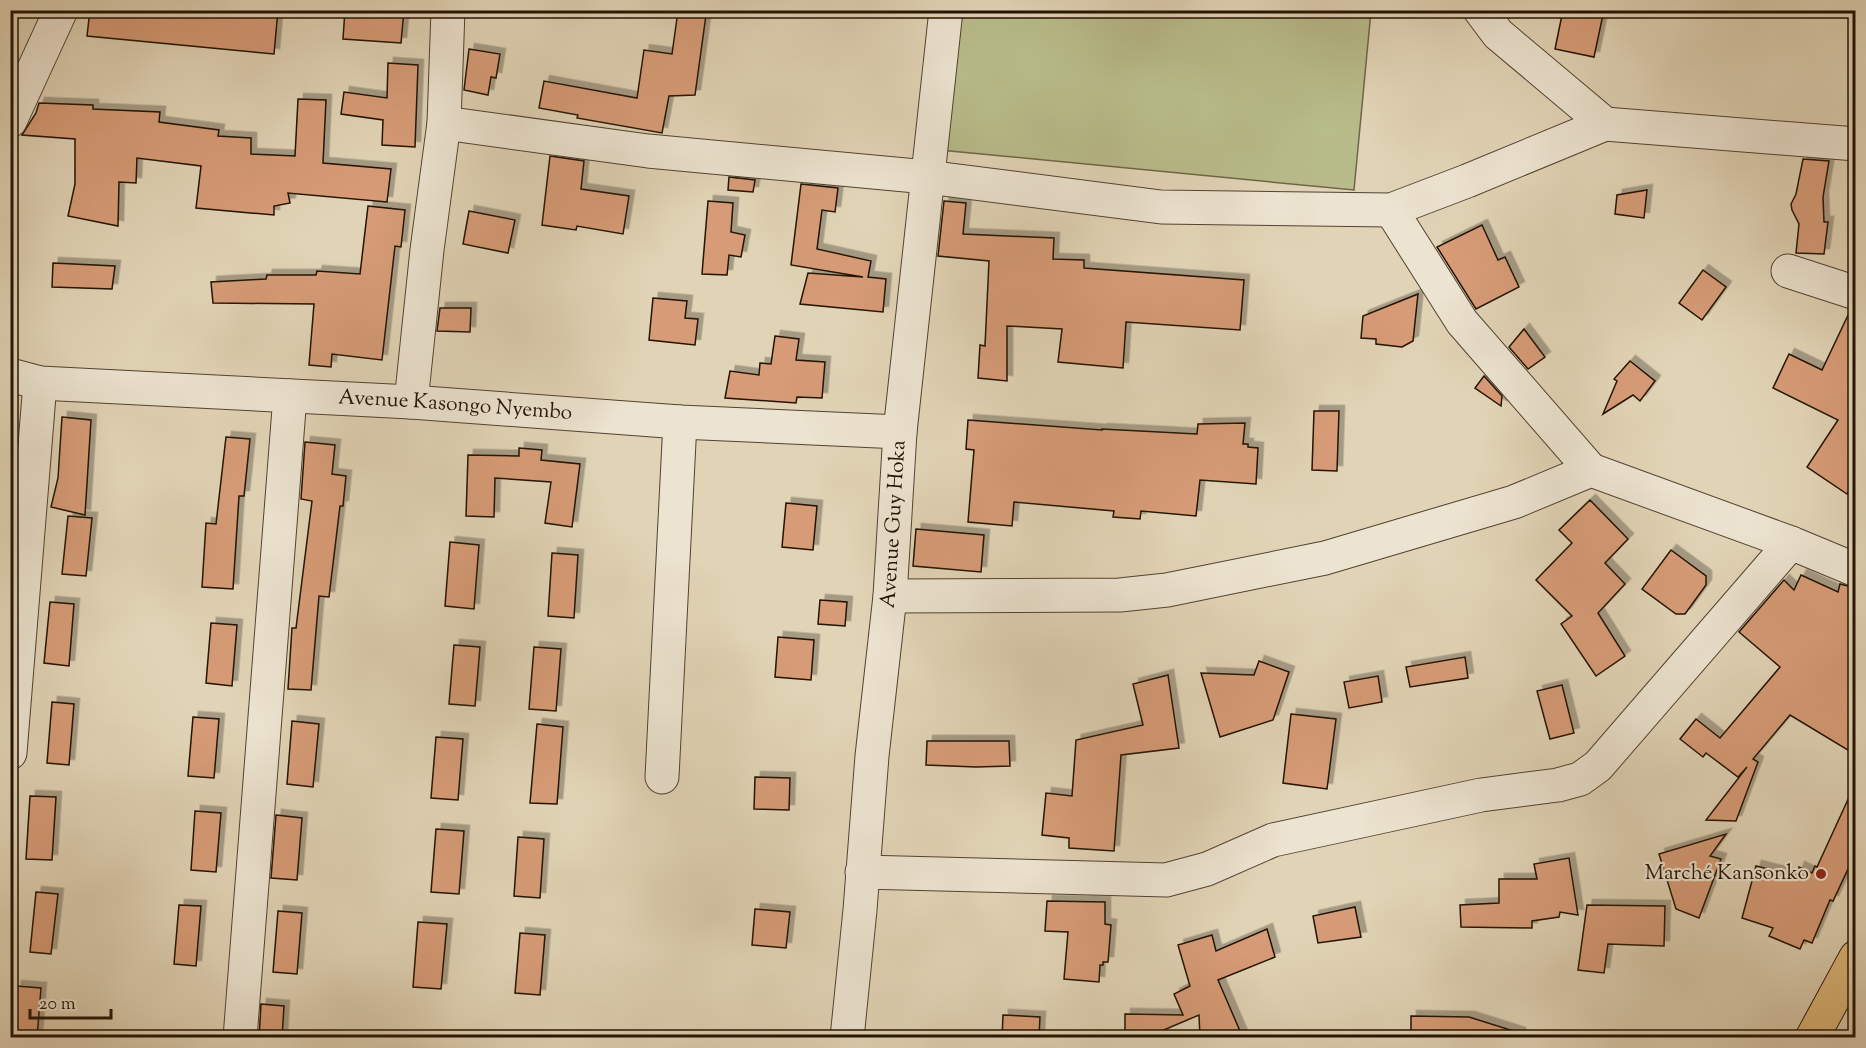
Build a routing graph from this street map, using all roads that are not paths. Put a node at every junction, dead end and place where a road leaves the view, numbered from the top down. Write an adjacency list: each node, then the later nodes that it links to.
1 (61, 10): 5 (street)
2 (946, 10): 9 (street, Avenue Guy Hoka)
3 (1479, 10): 7 (street)
4 (458, 12): 6 (street)
5 (13, 109)
6 (444, 123): 9 (street); 15 (street)
7 (1605, 124): 8 (street); 10 (street)
8 (1856, 144)
9 (927, 177): 10 (street); 17 (street, Avenue Guy Hoka)
10 (1391, 210): 18 (street)
11 (1788, 271): 12 (street)
12 (1856, 293)
13 (25, 379): 14 (street, Avenue Kasongo Nyembo); 22 (street)
14 (290, 396): 15 (street, Avenue Kasongo Nyembo); 26 (street)
15 (411, 402): 16 (street, Avenue Kasongo Nyembo)
16 (680, 422): 17 (street, Avenue Kasongo Nyembo); 23 (street)
17 (900, 432): 21 (street, Avenue Guy Hoka)
18 (1591, 470): 19 (street); 21 (street)
19 (1791, 543): 20 (street); 24 (street)
20 (1856, 570)
21 (890, 596): 24 (street, Avenue Guy Hoka)
22 (10, 753)
23 (662, 777)
24 (862, 872): 27 (street, Avenue Guy Hoka)
25 (1856, 957): 28 (main road)
26 (240, 1038)
27 (847, 1038)
28 (1812, 1038)

